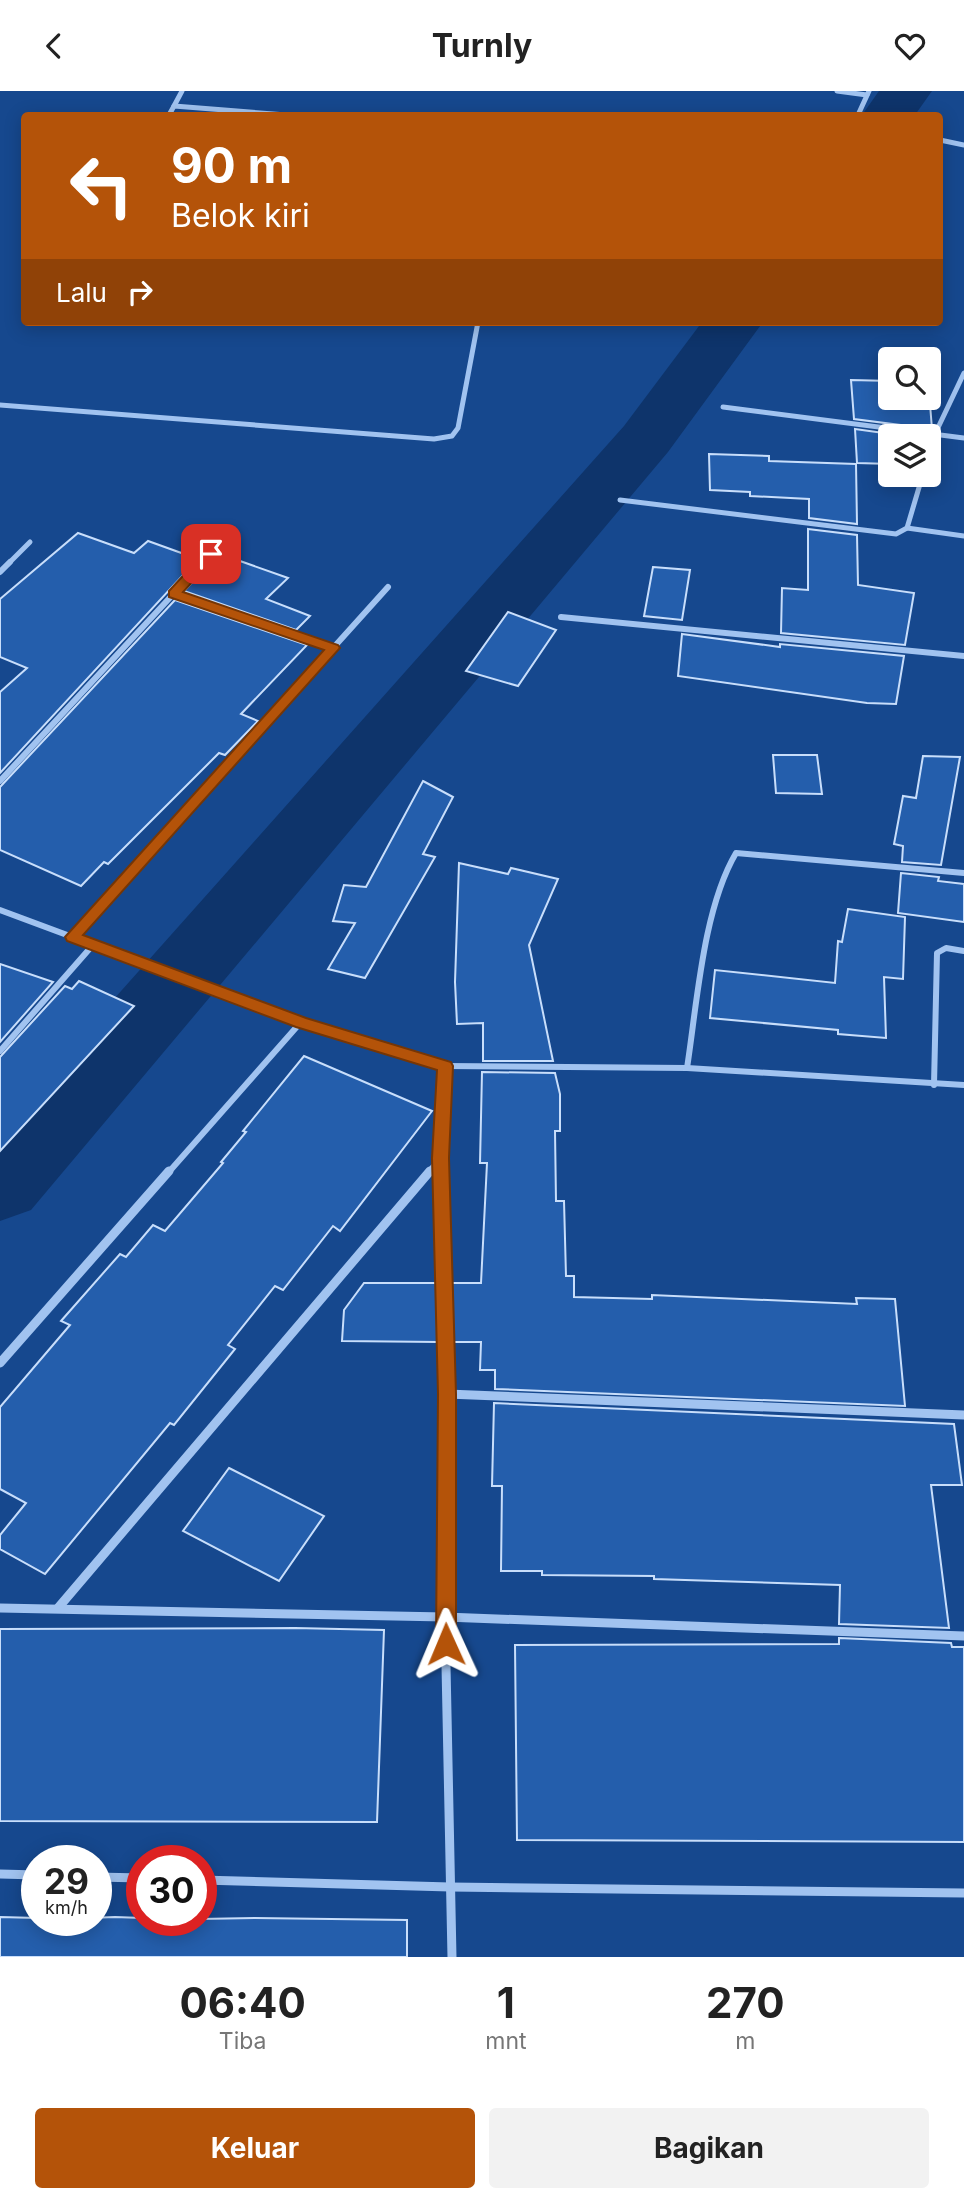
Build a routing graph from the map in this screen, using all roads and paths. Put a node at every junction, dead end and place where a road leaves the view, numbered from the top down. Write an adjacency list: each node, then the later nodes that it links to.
1 (182, 91): 4 (street)
2 (837, 91): 3 (street)
3 (868, 93): 7 (street)
4 (174, 106): 5 (street); 6 (street)
5 (171, 112)
6 (249, 112)
7 (859, 112)
8 (943, 141): 9 (street)
9 (964, 145)
10 (477, 326): 12 (street)
11 (964, 373): 14 (street)
12 (0, 405)
13 (723, 407): 15 (street)
14 (940, 424)
15 (878, 427)
16 (941, 436): 17 (street)
17 (964, 438)
18 (919, 487): 20 (street)
19 (620, 500): 20 (street)
20 (907, 528): 21 (street)
21 (964, 536)
22 (30, 542): 24 (street)
23 (211, 554): 26 (street)
24 (0, 572)
25 (388, 587): 28 (street)
26 (174, 594): 28 (street); 30 (street)
27 (561, 617): 29 (street)
28 (333, 648): 33 (street)
29 (964, 656)
30 (0, 781)
31 (964, 873): 39 (street)
32 (0, 910): 33 (street)
33 (73, 937): 34 (street)
34 (92, 946): 36 (street); 37 (street)
35 (964, 951): 40 (street)
36 (301, 1022): 38 (street); 43 (street)
37 (0, 1051)
38 (445, 1066): 39 (street); 42 (street)
39 (687, 1067): 40 (street)
40 (934, 1085): 41 (street)
41 (964, 1085)
42 (440, 1158): 44 (street); 47 (street)
43 (0, 1363)
44 (447, 1394): 45 (street); 48 (street)
45 (964, 1415)
46 (0, 1608): 47 (street)
47 (58, 1608): 48 (street)
48 (445, 1617): 49 (street); 53 (street)
49 (964, 1636)
50 (0, 1874): 51 (street)
51 (21, 1875)
52 (217, 1880): 53 (street)
53 (450, 1887): 54 (street); 55 (street)
54 (964, 1893)
55 (452, 1957)

